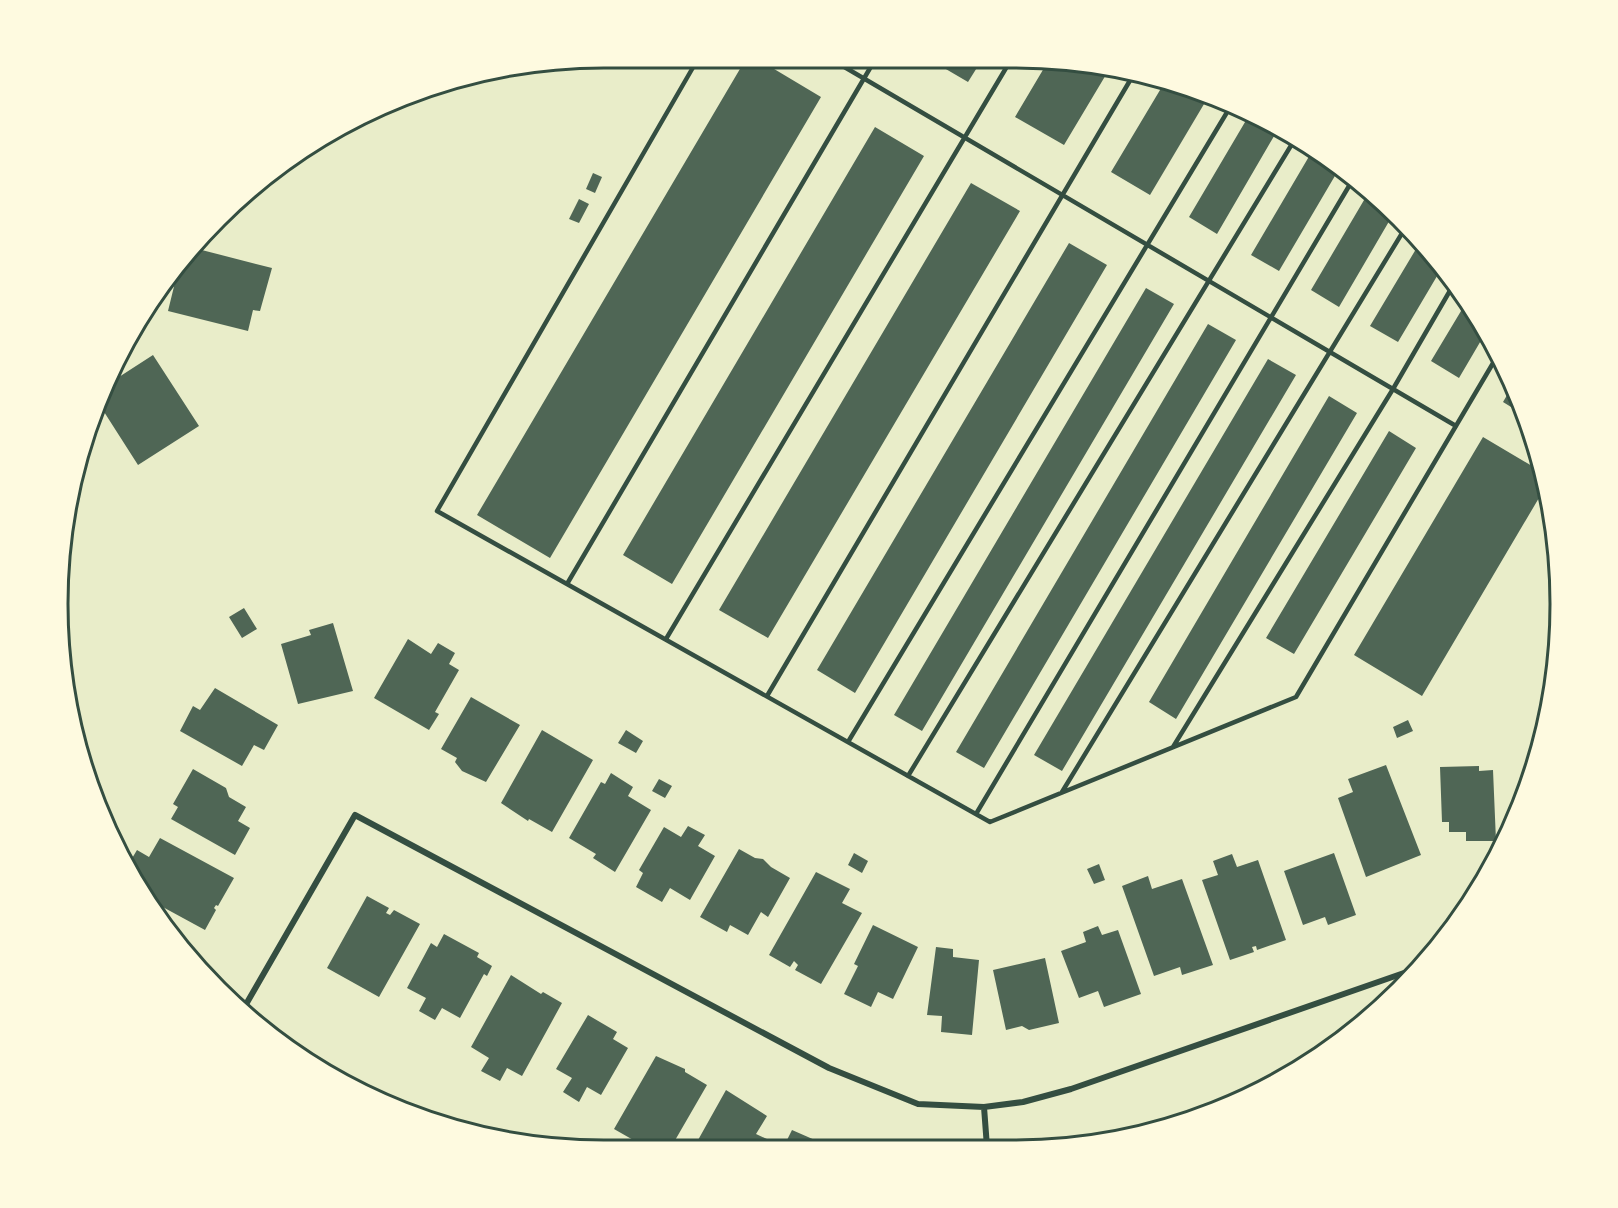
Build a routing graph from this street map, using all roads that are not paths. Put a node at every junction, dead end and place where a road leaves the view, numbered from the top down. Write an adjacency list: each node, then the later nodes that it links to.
1 (693, 68): 21 (lane)
2 (846, 68): 5 (lane)
3 (870, 68): 5 (lane)
4 (1006, 68): 8 (lane)
5 (864, 78): 8 (lane); 21 (lane)
6 (1131, 81): 11 (lane)
7 (1227, 112): 13 (lane)
8 (966, 138): 11 (lane); 22 (lane)
9 (1291, 145): 14 (lane)
10 (1349, 185): 16 (lane)
11 (1062, 194): 13 (lane); 23 (lane)
12 (1402, 234): 17 (lane)
13 (1148, 245): 14 (lane); 24 (lane)
14 (1210, 281): 16 (lane); 26 (lane)
15 (1450, 291): 19 (lane)
16 (1270, 317): 17 (lane); 28 (lane)
17 (1331, 352): 19 (lane); 27 (lane)
18 (1493, 363): 20 (lane)
19 (1393, 389): 20 (lane); 25 (lane)
20 (1456, 426): 25 (lane)
21 (567, 584): 22 (lane)
22 (666, 639): 23 (lane)
23 (766, 696): 24 (lane)
24 (848, 742): 26 (lane)
25 (1173, 747): 27 (lane)
26 (908, 776): 28 (lane)
27 (1062, 792): 28 (lane)
28 (976, 814)
29 (1402, 974): 31 (street)
30 (246, 1003): 31 (street)
31 (984, 1107): 32 (street)
32 (986, 1140)

